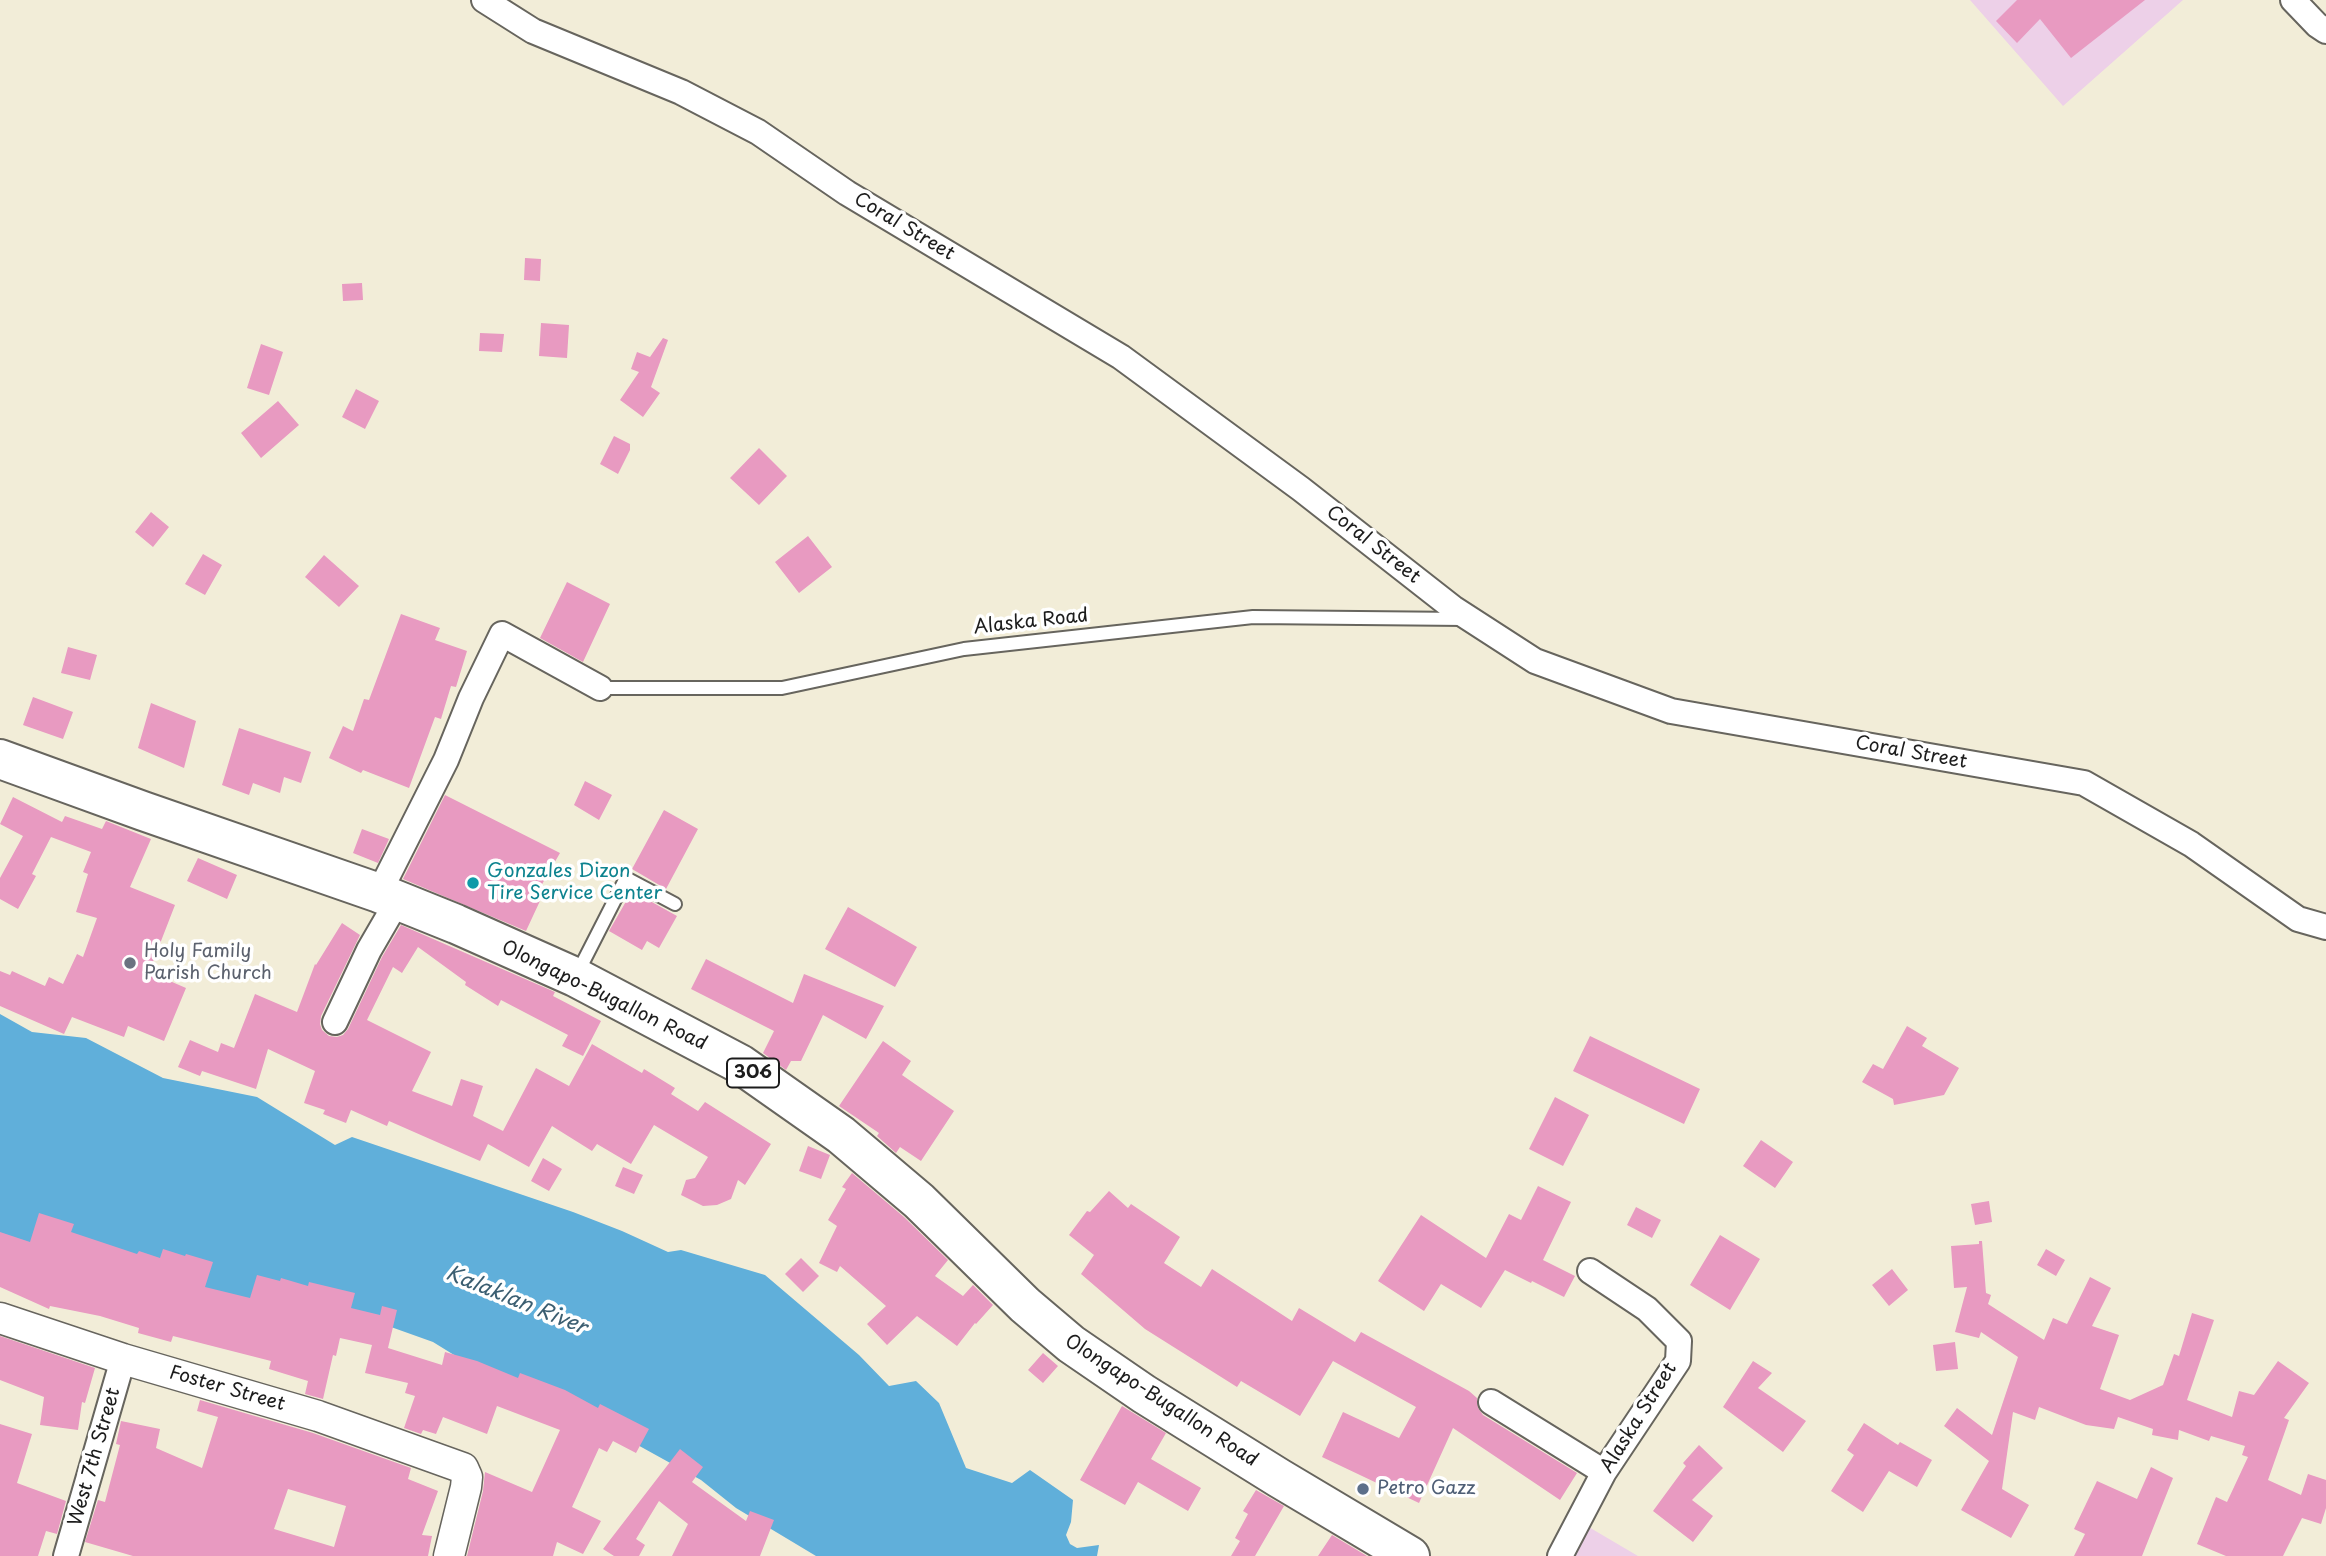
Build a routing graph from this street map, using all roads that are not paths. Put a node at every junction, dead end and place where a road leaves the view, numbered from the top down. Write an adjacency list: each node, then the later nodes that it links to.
1 (484, 0): 4 (street, Coral Street)
2 (2293, 0): 3 (street)
3 (2326, 31)
4 (1471, 620): 5 (lane, Alaska Road); 9 (street, Coral Street)
5 (600, 688): 7 (street)
6 (0, 759): 7 (main road, Olongapo-Bugallon Road / 306)
7 (388, 896): 10 (main road, Olongapo-Bugallon Road / 306); 11 (street)
8 (675, 904): 10 (lane)
9 (2326, 927)
10 (575, 977): 19 (main road, Olongapo-Bugallon Road / 306)
11 (335, 1022)
12 (1590, 1271): 16 (street, Alaska Street)
13 (0, 1318): 14 (street, Foster Street)
14 (123, 1359): 17 (street, West 7th Street); 18 (street, Foster Street)
15 (1491, 1402): 16 (street)
16 (1604, 1472): 20 (street, Alaska Street)
17 (66, 1556)
18 (449, 1556)
19 (1410, 1556)
20 (1560, 1556)

